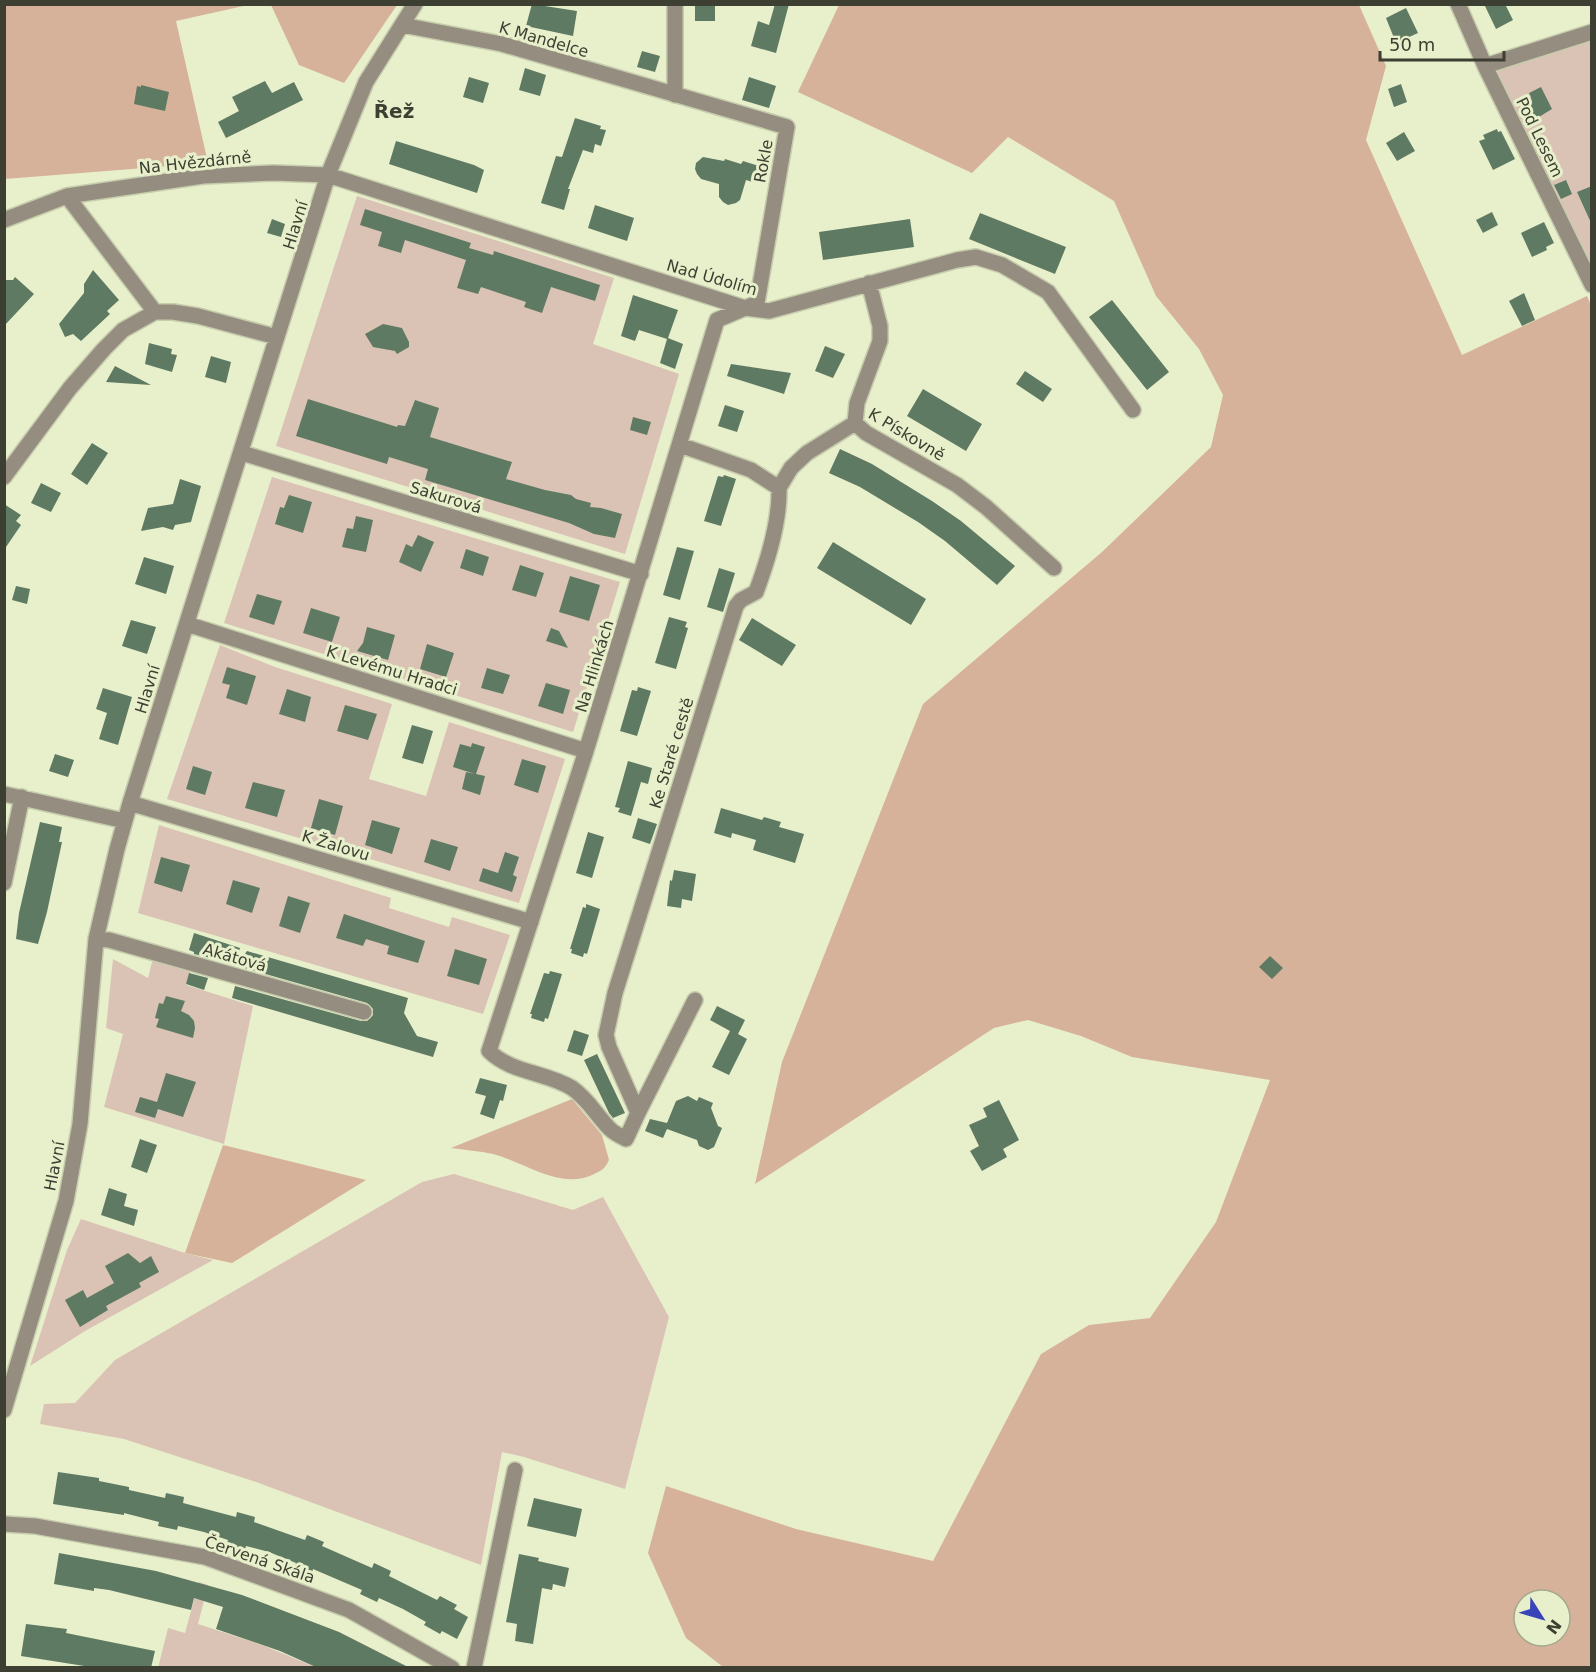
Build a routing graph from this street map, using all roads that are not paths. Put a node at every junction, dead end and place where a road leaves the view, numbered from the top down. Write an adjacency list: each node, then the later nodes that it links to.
1 (415, 4): 4 (street, Hlavní)
2 (675, 4): 7 (street)
3 (1458, 4): 6 (street, Pod Lesem)
4 (402, 25): 7 (street, K Mandelce); 8 (street, Hlavní)
5 (1592, 32): 6 (street)
6 (1485, 66): 12 (street, Pod Lesem)
7 (675, 95): 13 (street, Rokle)
8 (328, 175): 9 (street, Na Hvězdárně); 13 (street, Nad Údolím); 15 (street, Hlavní)
9 (67, 196): 10 (street, Na Hvězdárně); 14 (street)
10 (5, 218)
11 (869, 283): 13 (street, Nad Údolím); 16 (street, Nad Údolím); 17 (street, K Pískovně)
12 (1592, 285)
13 (745, 308): 18 (street, Na Hlinkách)
14 (155, 312): 15 (street); 20 (street)
15 (277, 337): 19 (street, Hlavní)
16 (1133, 410)
17 (855, 423): 21 (street); 22 (street, K Pískovně)
18 (680, 445): 21 (street); 23 (street, Na Hlinkách)
19 (242, 453): 23 (street, Sakurová); 24 (street, Hlavní)
20 (4, 477)
21 (778, 488): 35 (street, Ke Staré cestě)
22 (1053, 568)
23 (641, 574): 25 (street, Na Hlinkách)
24 (187, 624): 25 (street, K Levému Hradci); 28 (street, Hlavní)
25 (586, 751): 31 (street, Na Hlinkách)
26 (4, 794): 27 (street)
27 (22, 797): 29 (street); 30 (street)
28 (130, 803): 29 (street, Hlavní); 31 (street, K Žalovu)
29 (125, 820): 32 (street, Hlavní)
30 (4, 883)
31 (531, 922): 35 (street, Na Hlinkách)
32 (96, 939): 34 (street, Akátová); 36 (street, Hlavní)
33 (695, 1000): 35 (street)
34 (364, 1012)
35 (638, 1113)
36 (4, 1410)
37 (515, 1470): 40 (street)
38 (4, 1524): 39 (street, Červená Skála)
39 (452, 1668)
40 (474, 1668)

